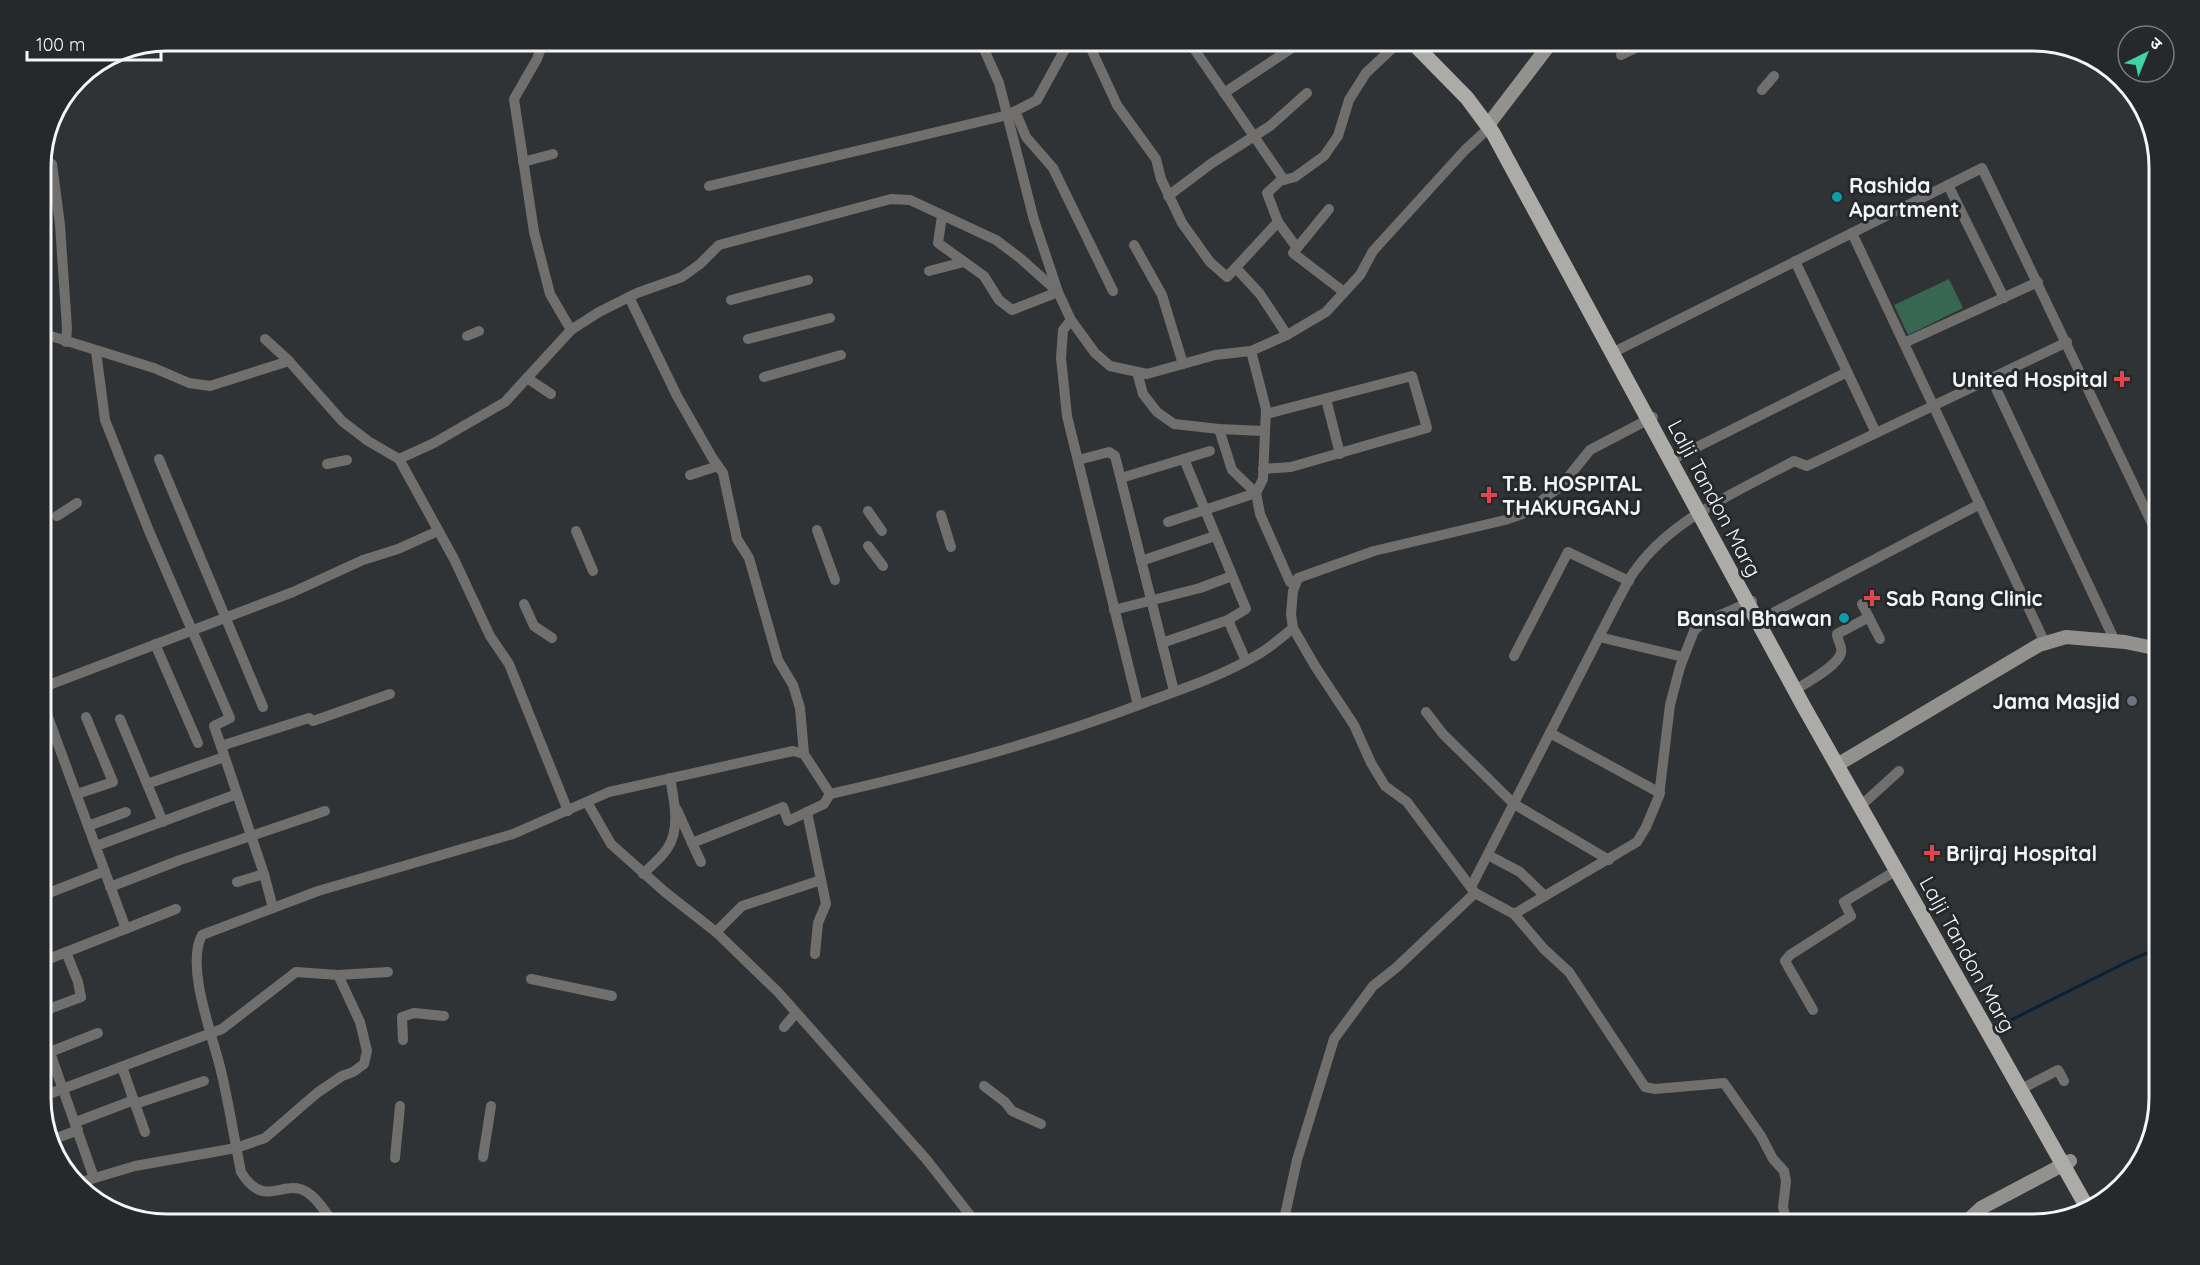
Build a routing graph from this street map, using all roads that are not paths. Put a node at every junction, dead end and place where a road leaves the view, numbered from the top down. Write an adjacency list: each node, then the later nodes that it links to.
1 (540, 51): 21 (street)
2 (985, 51): 17 (street)
3 (1064, 51): 17 (street)
4 (1092, 51): 26 (street)
5 (1197, 51): 15 (street)
6 (1287, 51): 15 (street)
7 (1389, 51): 23 (street)
8 (1421, 51): 18 (main road, Lalji Tandon Marg)
9 (1429, 51): 18 (main road, Lalji Tandon Marg)
10 (1544, 51): 18 (street)
11 (1629, 51): 12 (street)
12 (1621, 55)
13 (1774, 76): 14 (street)
14 (1762, 90)
15 (1224, 93): 19 (street)
16 (1307, 93): 19 (street)
17 (1012, 113): 25 (street); 39 (street); 40 (street)
18 (1490, 124): 41 (street); 59 (main road, Lalji Tandon Marg)
19 (1254, 136): 23 (street); 26 (street)
20 (553, 154): 21 (street)
21 (523, 162): 47 (street)
22 (51, 165): 54 (street)
23 (1284, 180): 29 (street)
24 (1948, 185): 30 (street); 38 (street); 43 (street)
25 (710, 186)
26 (1168, 196): 35 (street)
27 (1329, 209): 32 (street)
28 (942, 216): 34 (street); 40 (street); 42 (street)
29 (1278, 222): 32 (street); 35 (street)
30 (1852, 233): 33 (street); 56 (street)
31 (1134, 245): 62 (street)
32 (1297, 248): 41 (street)
33 (1795, 261): 59 (street); 64 (street)
34 (964, 262): 36 (street); 40 (street)
35 (1236, 268): 49 (street)
36 (929, 271)
37 (808, 280): 44 (street)
38 (2038, 282): 43 (street); 55 (street)
39 (1113, 291)
40 (1058, 292): 46 (street)
41 (1344, 292): 49 (street)
42 (629, 297): 47 (street); 85 (street)
43 (2004, 298): 56 (street)
44 (731, 300)
45 (830, 318): 53 (street)
46 (1071, 320): 63 (street); 83 (street)
47 (571, 330): 66 (street)
48 (479, 331): 50 (street)
49 (1287, 335): 58 (street)
50 (467, 336)
51 (51, 337): 54 (street)
52 (265, 339): 61 (street)
53 (748, 339)
54 (66, 342): 57 (street)
55 (2067, 342): 67 (street); 97 (street)
56 (1904, 343): 70 (street)
57 (96, 351): 61 (street); 123 (street)
58 (1251, 351): 62 (street); 71 (street)
59 (1615, 351): 72 (main road, Lalji Tandon Marg)
60 (841, 355): 65 (street)
61 (290, 361): 79 (street)
62 (1183, 364): 63 (street)
63 (1137, 372): 73 (street)
64 (1847, 372): 75 (street); 81 (street)
65 (764, 377)
66 (527, 378): 68 (street); 79 (street)
67 (1991, 378): 70 (street); 127 (street)
68 (550, 394)
69 (1326, 399): 71 (street); 77 (street); 77 (street)
70 (1933, 405): 75 (street); 91 (street)
71 (1266, 414): 74 (street)
72 (1651, 418): 81 (main road, Lalji Tandon Marg); 112 (street)
73 (1219, 429): 74 (street); 89 (street)
74 (1264, 431): 86 (street)
75 (1876, 433): 94 (street)
76 (1210, 451): 80 (street)
77 (1340, 454): 86 (street)
78 (159, 459): 119 (street)
79 (399, 459): 100 (street)
80 (1184, 459): 88 (street); 92 (street)
81 (1673, 459): 94 (main road, Lalji Tandon Marg)
82 (347, 460): 84 (street)
83 (1078, 460): 88 (street); 117 (street)
84 (327, 464)
85 (718, 466): 87 (street); 148 (street)
86 (1263, 469): 89 (street)
87 (690, 475)
88 (1120, 478): 106 (street)
89 (1256, 493): 92 (street); 112 (street)
90 (76, 503): 96 (street)
91 (1980, 504): 120 (street); 129 (street)
92 (1204, 510): 98 (street); 103 (street)
93 (868, 511): 102 (street)
94 (1702, 512): 111 (street); 113 (main road, Lalji Tandon Marg)
95 (941, 515): 105 (street)
96 (57, 516)
97 (2149, 517)
98 (1168, 522)
99 (817, 530): 110 (street)
100 (438, 531): 119 (street); 162 (street)
101 (576, 531): 108 (street)
102 (882, 531)
103 (1215, 536): 106 (street); 109 (street)
104 (868, 546): 107 (street)
105 (951, 547)
106 (1141, 561): 114 (street)
107 (883, 566)
108 (593, 571)
109 (1232, 576): 114 (street); 121 (street)
110 (835, 580)
111 (1629, 581): 124 (street); 132 (street)
112 (1295, 585): 122 (street)
113 (1750, 601): 120 (main road, Lalji Tandon Marg); 133 (street); 149 (main road, Lalji Tandon Marg)
114 (1151, 602): 117 (street); 128 (street)
115 (524, 604): 125 (street)
116 (1862, 604): 118 (street)
117 (1114, 610): 139 (street)
118 (1869, 617): 126 (street); 136 (street)
119 (226, 618): 123 (street); 140 (street)
120 (1763, 618): 136 (main road, Lalji Tandon Marg)
121 (1228, 621): 128 (street); 134 (street)
122 (1293, 628): 134 (street); 180 (street)
123 (191, 631): 130 (street); 147 (street)
124 (1599, 637): 133 (street); 145 (street)
125 (552, 638)
126 (1880, 639)
127 (2115, 641): 129 (street); 131 (street)
128 (1162, 643): 137 (street)
129 (2045, 643): 149 (street)
130 (155, 644): 135 (street); 146 (street)
131 (2149, 647)
132 (1514, 656)
133 (1683, 657): 155 (street)
134 (1246, 661): 137 (street)
135 (51, 684)
136 (1800, 687): 149 (main road, Lalji Tandon Marg)
137 (1174, 691): 139 (street)
138 (390, 694): 147 (street)
139 (1138, 705): 154 (street)
140 (263, 707)
141 (1426, 712): 159 (street)
142 (86, 717): 153 (street)
143 (120, 718): 152 (street)
144 (51, 725): 153 (street)
145 (1550, 733): 155 (street); 159 (street)
146 (198, 743)
147 (222, 751): 152 (street); 156 (street)
148 (799, 752): 151 (street); 154 (street)
149 (1840, 763): 157 (main road, Lalji Tandon Marg); 173 (main road, Lalji Tandon Marg)
150 (1899, 771): 157 (street)
151 (670, 778): 158 (street); 160 (street)
152 (147, 784): 165 (street)
153 (77, 794): 166 (street)
154 (830, 794): 164 (street)
155 (1660, 794): 171 (street)
156 (237, 795): 165 (street); 167 (street)
157 (1866, 801): 188 (main road, Lalji Tandon Marg)
158 (587, 802): 162 (street); 176 (street)
159 (1514, 804): 170 (street); 171 (street)
160 (675, 807): 168 (street); 176 (street)
161 (325, 811): 167 (street)
162 (568, 811): 183 (street)
163 (126, 812): 166 (street)
164 (807, 812): 168 (street); 177 (street)
165 (163, 822): 169 (street)
166 (88, 826): 169 (street)
167 (251, 836): 175 (street); 179 (street)
168 (692, 843): 172 (street)
169 (96, 846): 174 (street)
170 (1488, 855): 180 (street); 182 (street)
171 (1609, 860): 182 (street)
172 (701, 862)
173 (1897, 870): 188 (main road, Lalji Tandon Marg); 197 (street)
174 (105, 872): 179 (street); 181 (street)
175 (264, 874): 178 (street); 183 (street)
176 (644, 874): 187 (street)
177 (821, 880): 187 (street); 190 (street)
178 (237, 882)
179 (110, 887): 186 (street)
180 (1473, 890): 185 (street); 230 (street)
181 (51, 892)
182 (1545, 896): 185 (street)
183 (273, 908): 202 (street)
184 (176, 909): 186 (street)
185 (1514, 914): 231 (street)
186 (126, 929): 189 (street)
187 (716, 932): 198 (street)
188 (1947, 950): 210 (main road, Lalji Tandon Marg)
189 (66, 952): 191 (street); 196 (street)
190 (816, 954)
191 (51, 958)
192 (387, 972): 193 (street)
193 (338, 975): 202 (street); 220 (street)
194 (531, 979): 195 (street)
195 (612, 996)
196 (51, 1008)
197 (1813, 1010)
198 (796, 1013): 200 (street); 229 (street)
199 (444, 1016): 203 (street)
200 (784, 1027)
201 (98, 1033): 204 (street)
202 (210, 1033): 206 (street); 220 (street)
203 (403, 1040)
204 (51, 1052)
205 (51, 1055): 211 (street)
206 (122, 1066): 211 (street); 213 (street)
207 (204, 1081): 213 (street)
208 (2064, 1082): 210 (street)
209 (984, 1086): 216 (street)
210 (2025, 1087): 223 (main road, Lalji Tandon Marg)
211 (64, 1089): 212 (street); 217 (street)
212 (51, 1094)
213 (134, 1102): 217 (street); 218 (street)
214 (491, 1106): 221 (street)
215 (400, 1107): 222 (street)
216 (1041, 1124)
217 (77, 1126): 219 (street); 224 (street)
218 (145, 1132)
219 (58, 1137)
220 (236, 1148): 224 (street); 228 (street)
221 (483, 1156)
222 (395, 1158)
223 (2067, 1163): 226 (main road, Lalji Tandon Marg); 227 (main road, Lalji Tandon Marg); 232 (street)
224 (94, 1178): 225 (street)
225 (86, 1180)
226 (2090, 1199)
227 (2084, 1201)
228 (327, 1214)
229 (968, 1214)
230 (1285, 1214)
231 (1785, 1214)
232 (1975, 1214)

